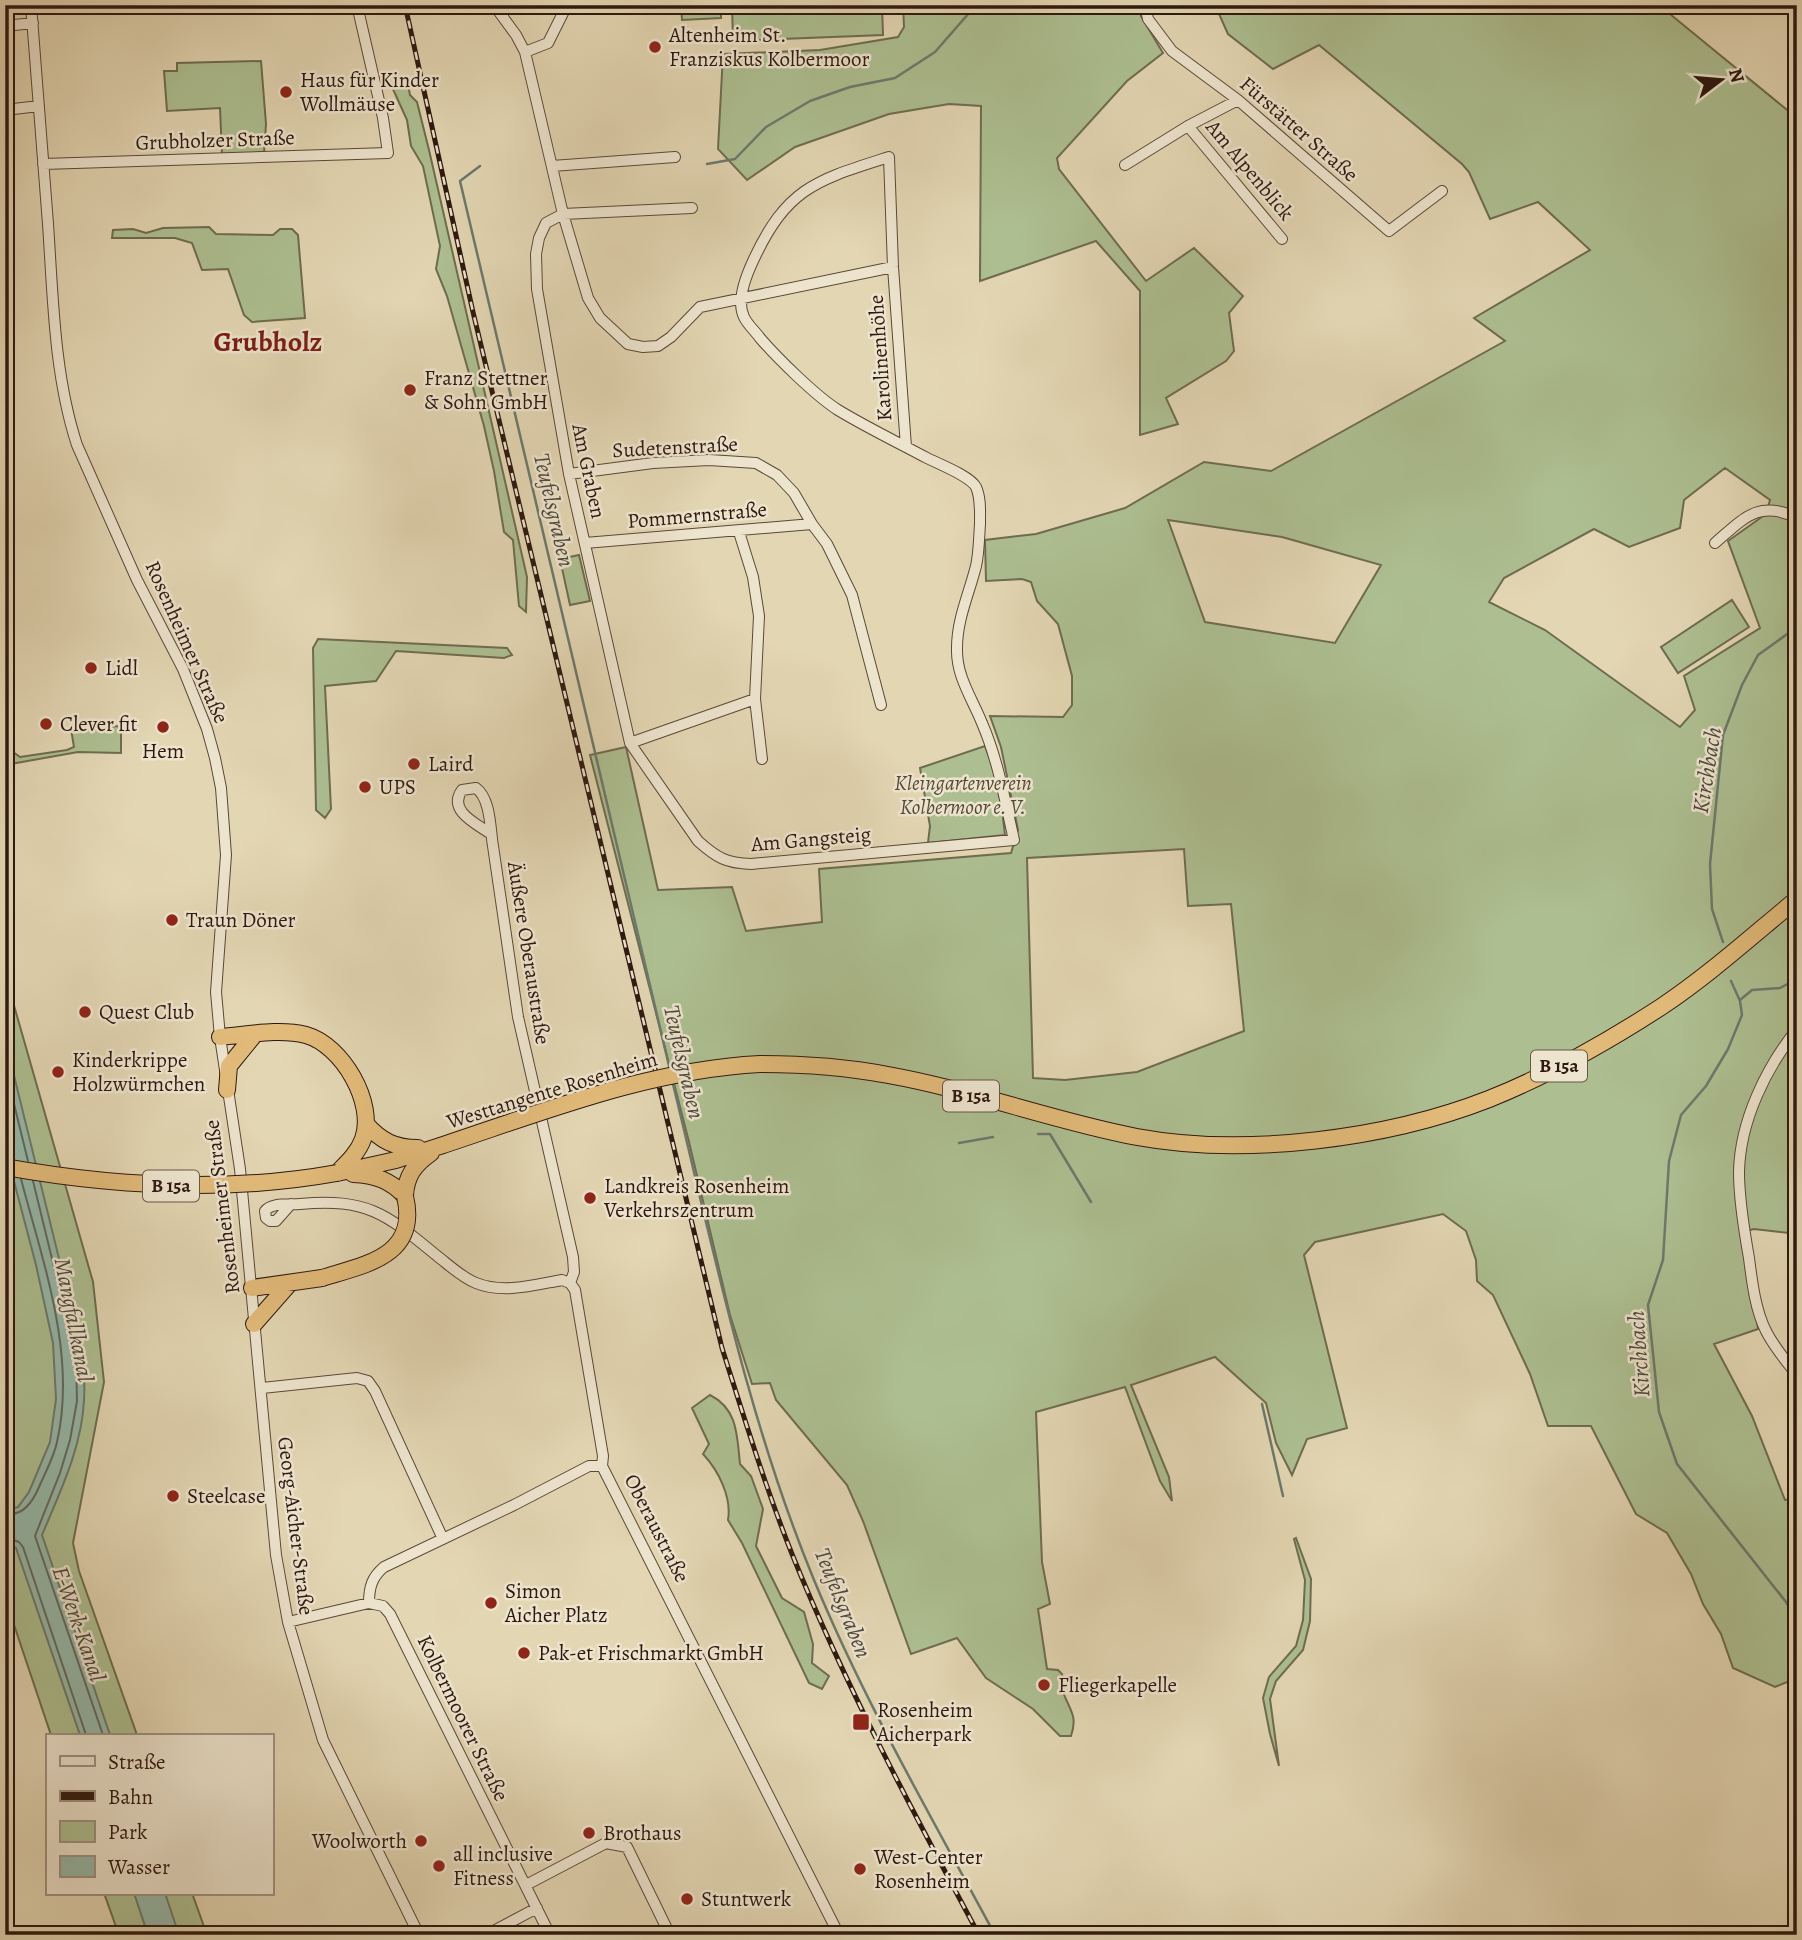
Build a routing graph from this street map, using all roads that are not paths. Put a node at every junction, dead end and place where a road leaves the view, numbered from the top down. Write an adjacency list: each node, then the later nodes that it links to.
1 (31, 5): 6 (street, Rosenheimer Straße)
2 (357, 5): 14 (street, Grubholzer Straße)
3 (494, 5): 8 (street)
4 (567, 5): 8 (street)
5 (1145, 5): 9 (street, Fürstätter Straße)
6 (33, 23): 7 (street); 10 (street, Rosenheimer Straße)
7 (5, 26)
8 (525, 52): 16 (street)
9 (1238, 100): 12 (street, Am Alpenblick); 17 (street, Fürstätter Straße)
10 (39, 106): 11 (street); 14 (street, Rosenheimer Straße)
11 (5, 110)
12 (1188, 126): 15 (street, Am Alpenblick); 20 (street, Am Alpenblick)
13 (675, 157): 16 (street)
14 (43, 164): 39 (street, Rosenheimer Straße)
15 (1125, 165)
16 (552, 166): 19 (street)
17 (1442, 191)
18 (692, 208): 19 (street)
19 (563, 214): 22 (street); 24 (street, Am Graben)
20 (1282, 239)
21 (893, 267): 22 (street, Karolinenhöhe); 22 (street, Karolinenhöhe); 23 (street, Karolinenhöhe)
22 (741, 300): 23 (street, Karolinenhöhe)
23 (906, 447): 30 (street, Karolinenhöhe)
24 (569, 474): 26 (street, Sudetenstraße); 29 (street, Am Graben)
25 (1797, 519): 28 (street)
26 (812, 524): 27 (street, Pommernstraße); 32 (street, Sudetenstraße)
27 (738, 532): 29 (street, Pommernstraße); 31 (street)
28 (1714, 542)
29 (585, 543): 33 (street, Am Graben)
30 (977, 562): 33 (street, Am Gangsteig)
31 (755, 699): 33 (street); 34 (street)
32 (881, 705)
33 (630, 743)
34 (762, 759)
35 (491, 834): 35 (street, Äußere Oberaustraße); 48 (street, Äußere Oberaustraße)
36 (1797, 899): 42 (highway, Westtangente Rosenheim / B 15a, bridge)
37 (1797, 1029): 51 (street)
38 (255, 1034): 39 (highway); 40 (highway); 41 (highway)
39 (220, 1037): 40 (street, Rosenheimer Straße)
40 (227, 1090): 49 (street, Rosenheimer Straße)
41 (366, 1124): 42 (highway); 44 (highway)
42 (440, 1146): 44 (highway, Westtangente Rosenheim / B 15a); 45 (highway)
43 (5, 1167): 44 (highway, Westtangente Rosenheim / B 15a, bridge)
44 (337, 1173): 45 (highway)
45 (405, 1196): 47 (highway, bridge)
46 (291, 1204): 48 (street)
47 (290, 1283): 49 (highway); 50 (highway)
48 (570, 1283): 53 (street, Oberaustraße)
49 (252, 1288): 50 (street, Rosenheimer Straße)
50 (254, 1324): 52 (street, Rosenheimer Straße)
51 (1797, 1375)
52 (261, 1388): 54 (street); 56 (street, Georg-Aicher-Straße)
53 (602, 1466): 54 (street); 63 (street, Oberaustraße)
54 (443, 1539): 55 (street)
55 (369, 1603): 56 (street); 57 (street, Kolbermoorer Straße)
56 (288, 1622): 59 (street, Georg-Aicher-Straße)
57 (526, 1885): 58 (street, Kolbermoorer Straße); 62 (street)
58 (537, 1908): 60 (street); 61 (street, Kolbermoorer Straße)
59 (419, 1935)
60 (486, 1935)
61 (550, 1935)
62 (670, 1935)
63 (838, 1935)

